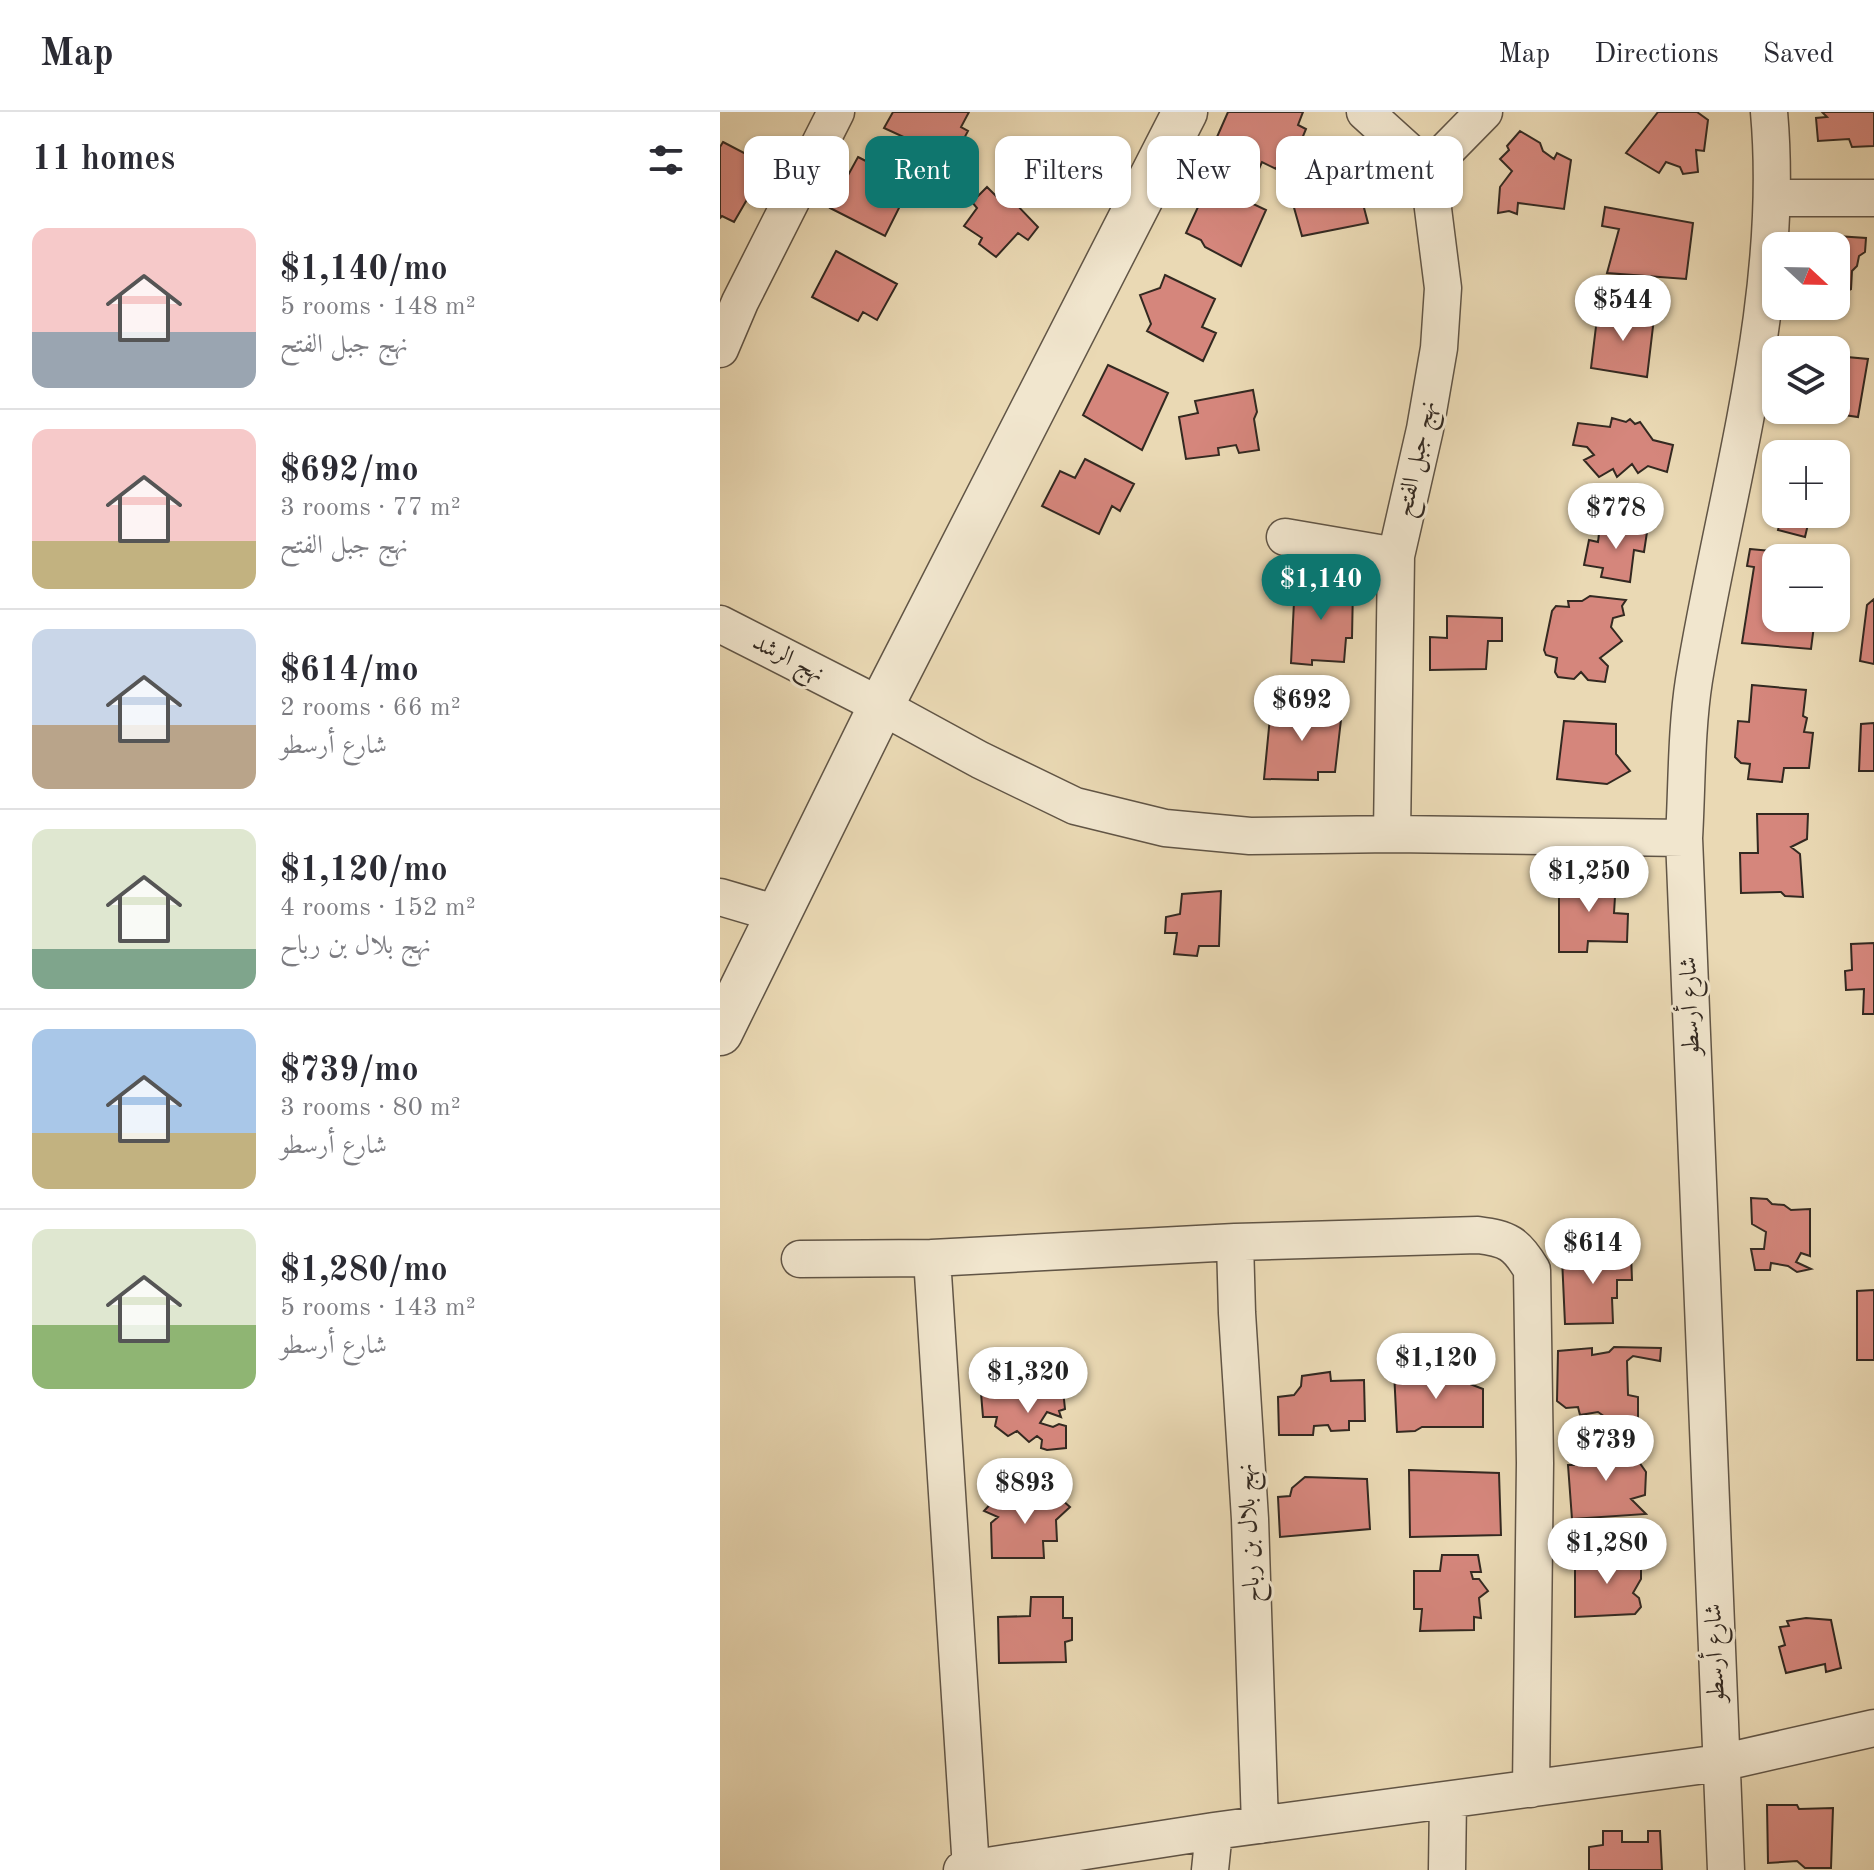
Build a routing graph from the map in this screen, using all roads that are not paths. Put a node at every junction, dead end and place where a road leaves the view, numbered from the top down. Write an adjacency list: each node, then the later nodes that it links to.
1 (836, 112): 12 (street)
2 (1158, 112): 17 (street)
3 (1185, 112): 17 (street)
4 (1365, 112): 7 (street)
5 (1484, 112): 8 (street)
6 (1769, 112): 9 (street, شارع أرسطو)
7 (1392, 136)
8 (1460, 136)
9 (1773, 198): 10 (street); 19 (street, شارع أرسطو)
10 (1874, 198)
11 (1433, 208): 15 (street, نهج جبل الفتح)
12 (730, 301): 13 (street)
13 (720, 349)
14 (1285, 537): 15 (street)
15 (1396, 556): 18 (street, نهج جبل الفتح)
16 (720, 624): 17 (street, نهج الرشد)
17 (869, 700): 18 (street, نهج الرشد); 20 (street)
18 (1392, 834): 19 (street, نهج الرشد)
19 (1684, 838): 27 (street, شارع أرسطو)
20 (749, 906): 21 (street); 22 (street)
21 (720, 965)
22 (720, 1033)
23 (1235, 1242): 24 (street); 28 (street); 30 (street, نهج بلال بن رباح)
24 (932, 1258): 25 (street); 32 (street)
25 (800, 1259)
26 (1874, 1728): 27 (street)
27 (1720, 1763): 28 (street); 36 (street, شارع أرسطو)
28 (1531, 1789): 29 (street)
29 (1448, 1800): 30 (street); 35 (street)
30 (1260, 1825): 31 (street)
31 (1214, 1831): 32 (street); 34 (street)
32 (971, 1869): 33 (street)
33 (962, 1870)
34 (1210, 1870)
35 (1447, 1870)
36 (1726, 1870)

